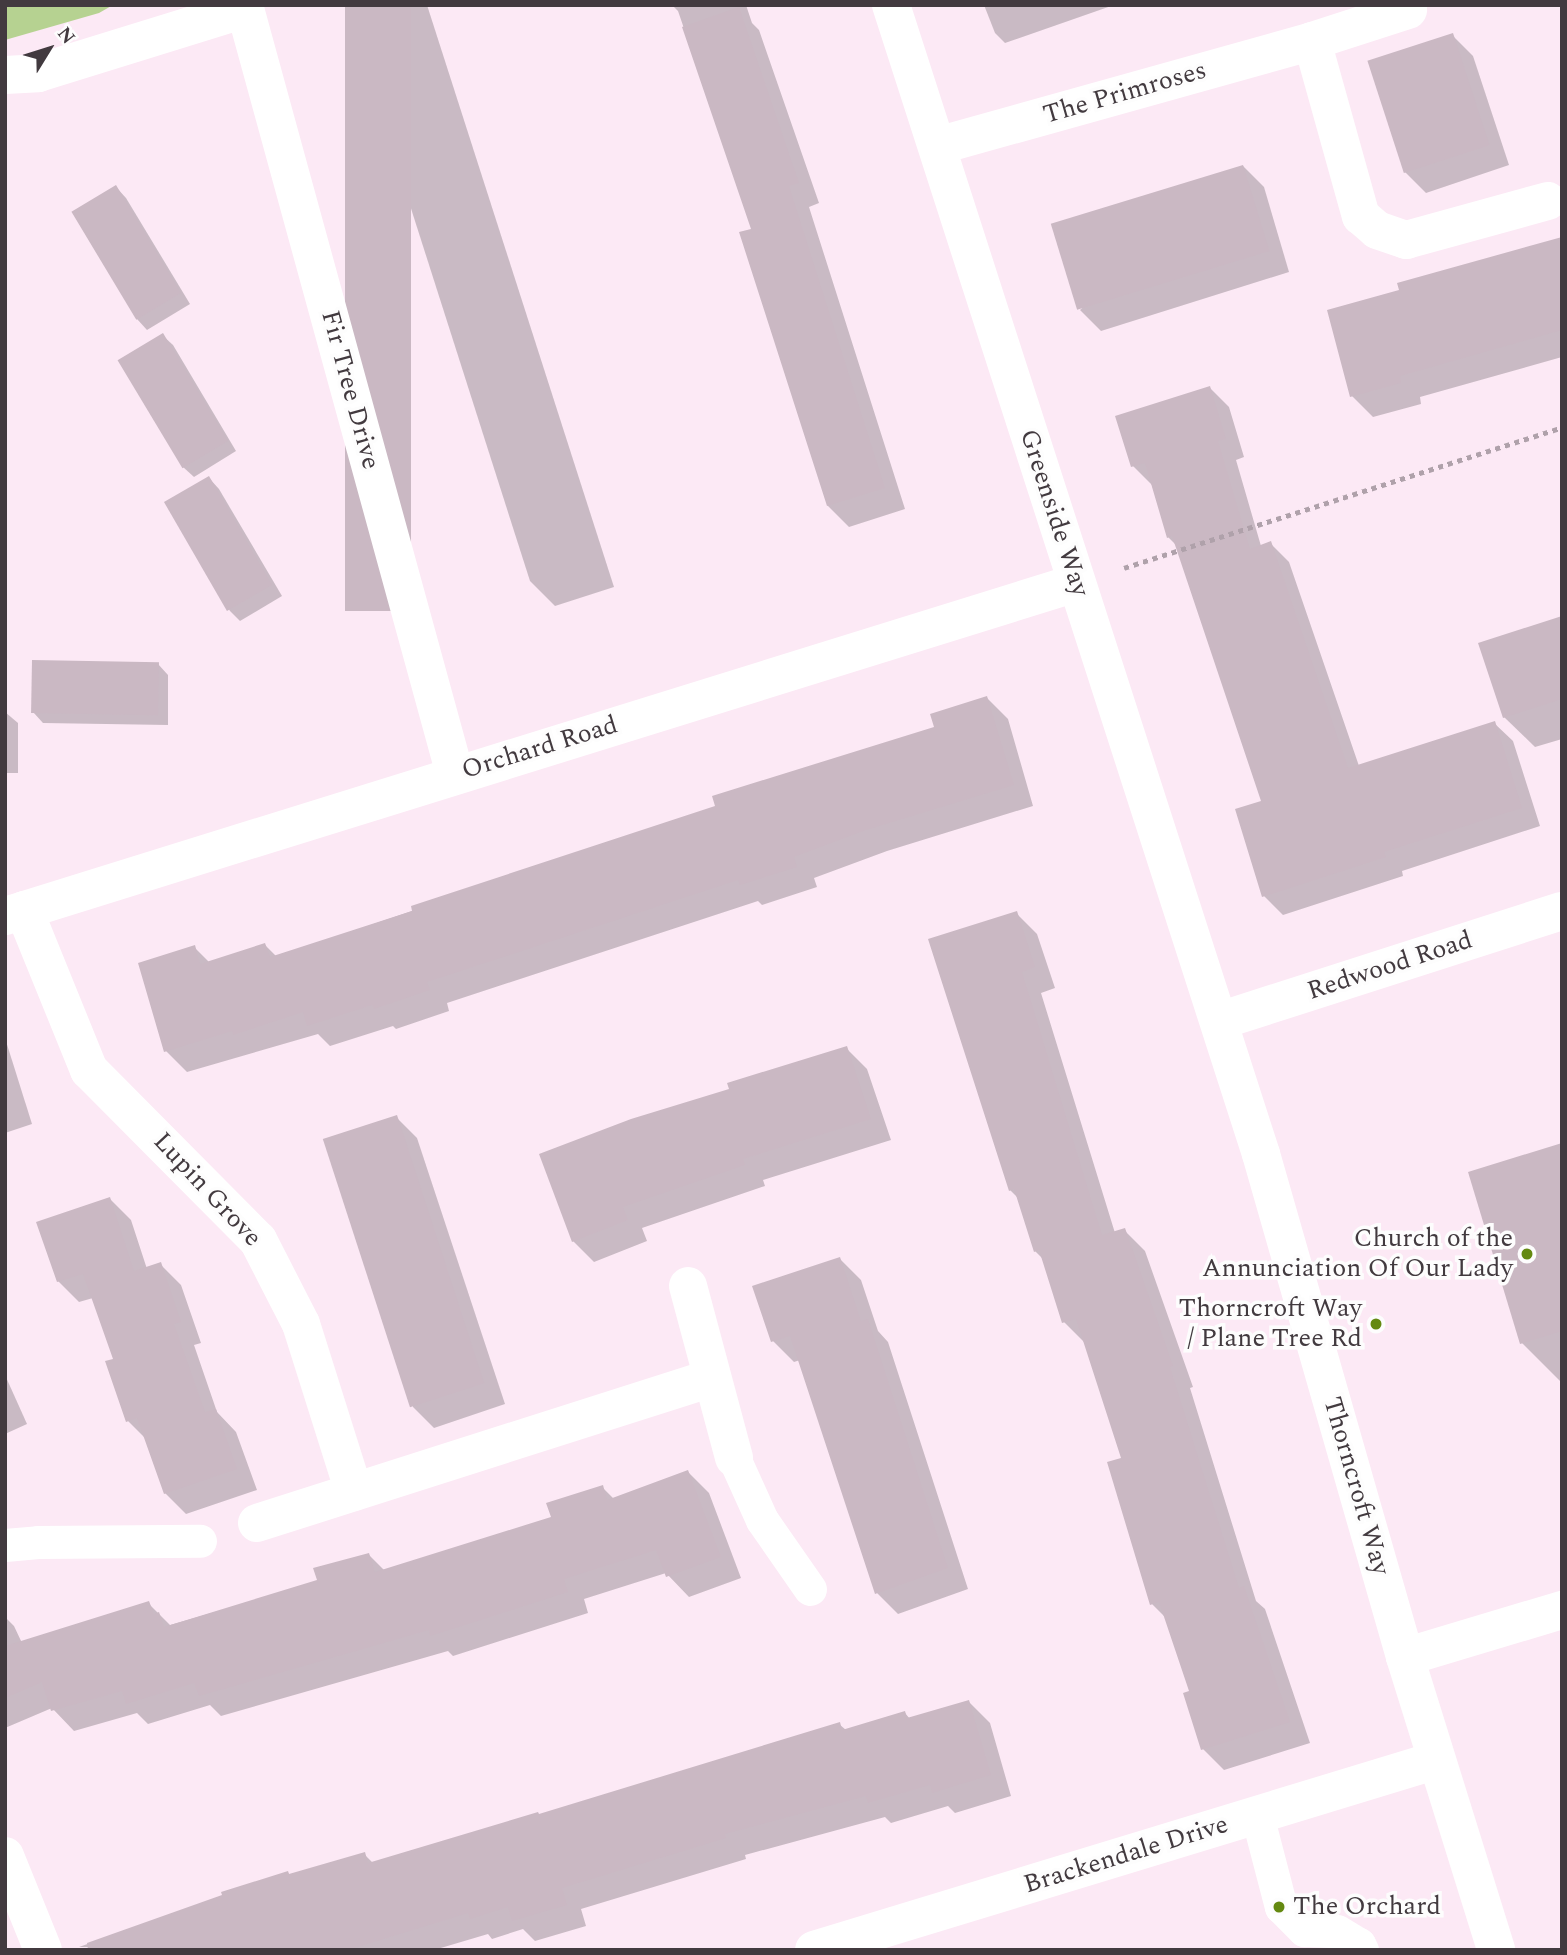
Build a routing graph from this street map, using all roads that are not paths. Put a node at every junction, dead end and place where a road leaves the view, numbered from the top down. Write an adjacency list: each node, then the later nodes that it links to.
1 (891, 5): 6 (street, Greenside Way)
2 (245, 7): 5 (street); 9 (street, Fir Tree Drive)
3 (1408, 10): 4 (street, The Primroses)
4 (1312, 41): 6 (street, The Primroses); 7 (street)
5 (5, 75)
6 (937, 146): 8 (street, Greenside Way)
7 (1548, 201)
8 (1076, 583): 9 (street, Orchard Road); 12 (street, Greenside Way)
9 (456, 774): 11 (street, Orchard Road)
10 (1562, 911): 12 (street, Redwood Road)
11 (14, 913): 16 (street, Lupin Grove)
12 (1219, 1021): 22 (street, Thorncroft Way)
13 (688, 1286): 14 (street)
14 (710, 1378): 15 (street); 16 (street)
15 (734, 1458): 20 (lane)
16 (354, 1492): 17 (street)
17 (257, 1523)
18 (200, 1541): 19 (lane)
19 (5, 1545)
20 (810, 1589)
21 (1562, 1610): 22 (street)
22 (1405, 1657): 23 (street, Thorncroft Way)
23 (1437, 1760): 24 (street, Brackendale Drive); 29 (street, Thorncroft Way)
24 (1257, 1815): 27 (street, Brackendale Drive); 28 (lane)
25 (5, 1856): 26 (street)
26 (43, 1950)
27 (814, 1950)
28 (1362, 1950)
29 (1496, 1950)

